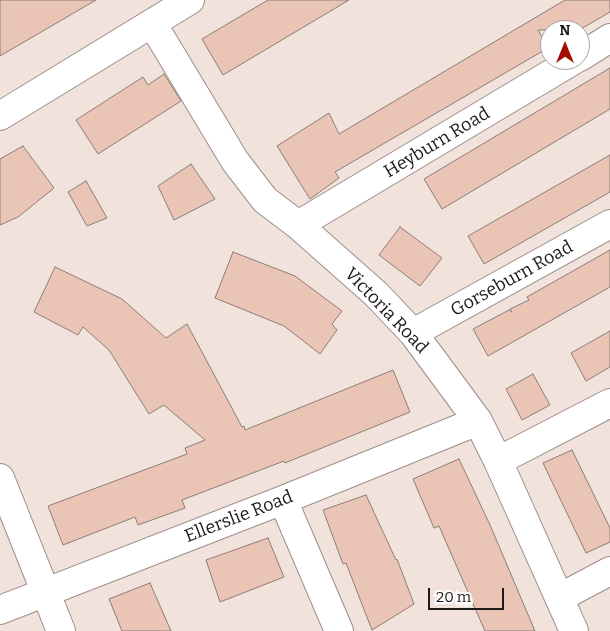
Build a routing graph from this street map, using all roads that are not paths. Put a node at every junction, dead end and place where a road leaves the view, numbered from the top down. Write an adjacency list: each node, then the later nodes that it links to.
1 (190, 0): 2 (street)
2 (152, 23): 6 (street); 8 (street, Victoria Road)
3 (610, 38): 4 (street)
4 (590, 50)
5 (557, 70): 8 (street, Heyburn Road)
6 (0, 116)
7 (610, 224): 9 (street, Gorseburn Road)
8 (298, 225): 9 (street, Victoria Road)
9 (413, 333): 11 (street, Victoria Road)
10 (610, 403): 12 (street)
11 (478, 421): 12 (street, Victoria Road); 14 (street, Ellerslie Road)
12 (498, 461): 17 (street, Victoria Road)
13 (0, 478): 16 (street)
14 (283, 500): 16 (street, Ellerslie Road); 20 (street)
15 (610, 571): 17 (street)
16 (46, 592): 18 (street, Ellerslie Road); 19 (street)
17 (559, 598): 21 (street, Victoria Road)
18 (0, 610)
19 (61, 631)
20 (339, 631)
21 (574, 631)

